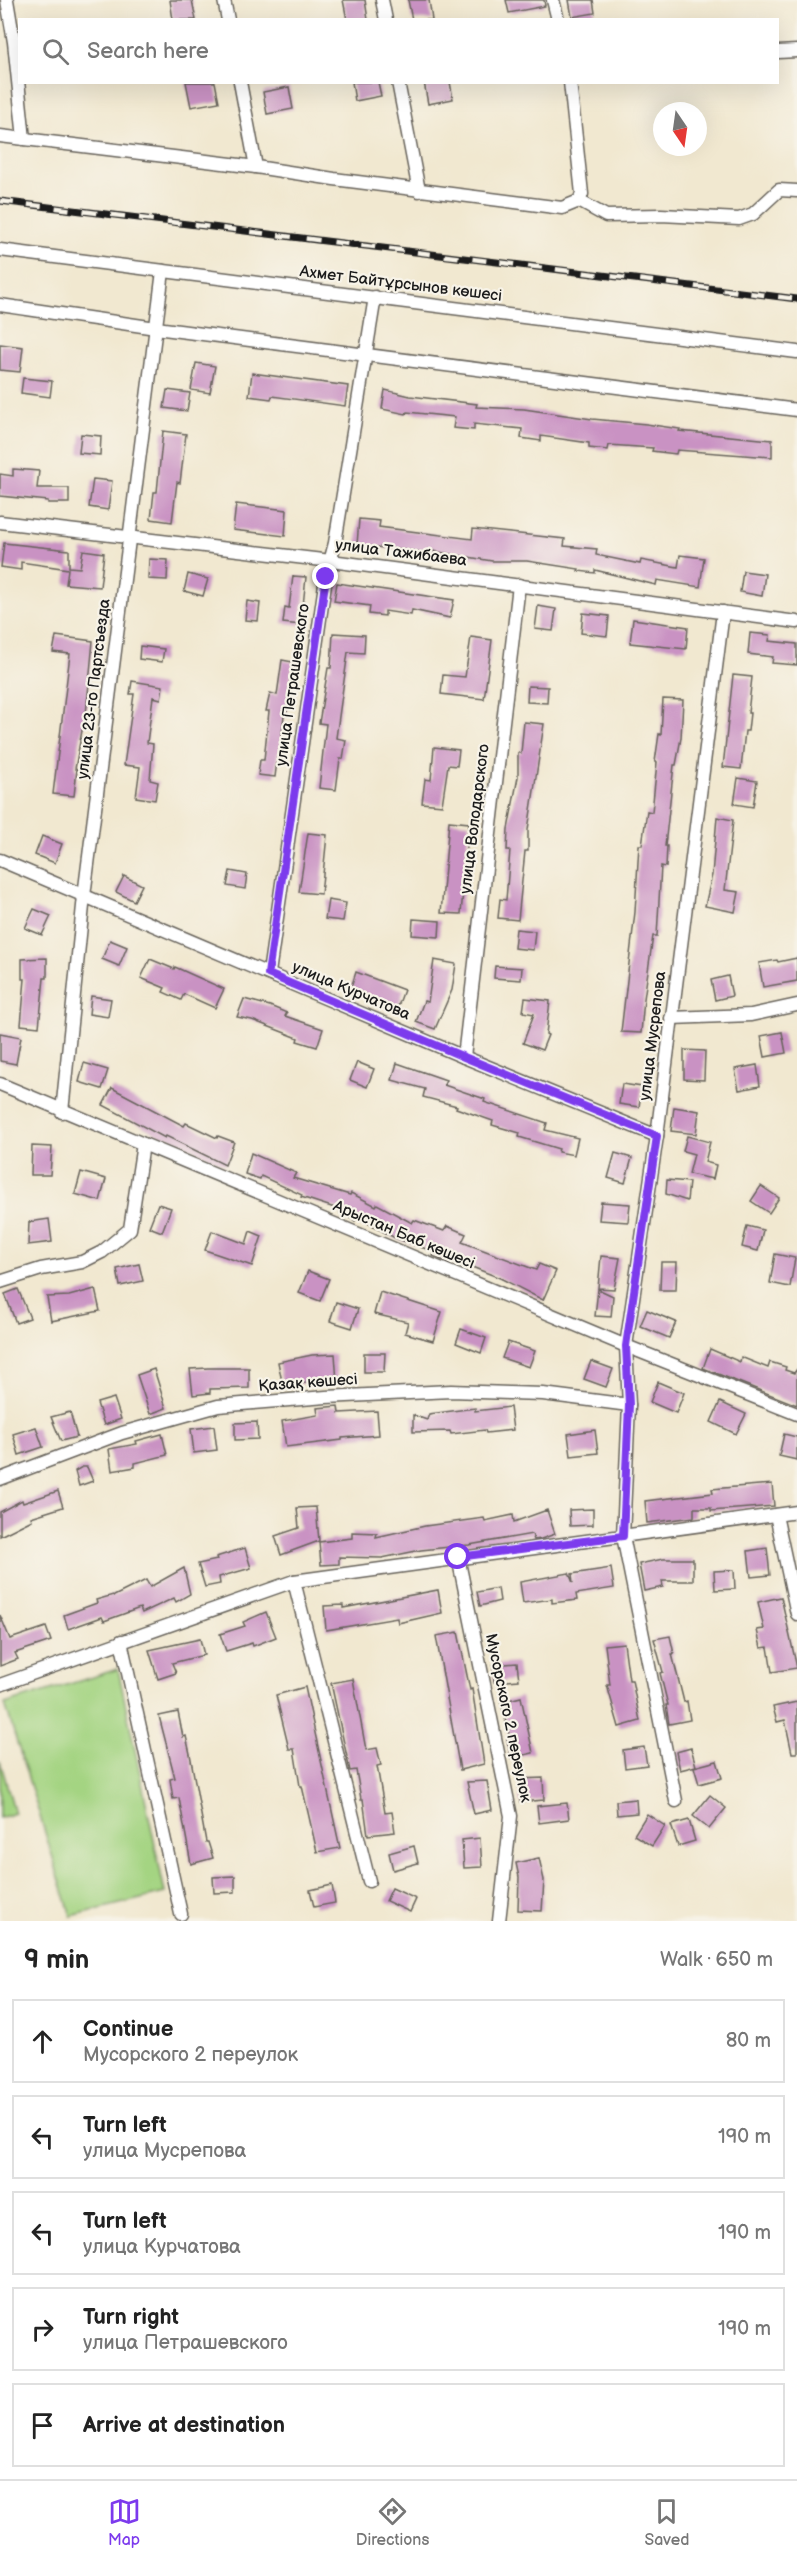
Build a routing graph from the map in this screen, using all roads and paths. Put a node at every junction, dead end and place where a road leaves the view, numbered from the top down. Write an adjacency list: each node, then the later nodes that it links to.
1 (7, 0): 10 (street)
2 (224, 0): 5 (street)
3 (382, 0): 6 (street)
4 (553, 0): 7 (street)
5 (228, 18)
6 (386, 18)
7 (558, 18)
8 (797, 51): 9 (street)
9 (779, 52)
10 (18, 81)
11 (18, 84): 16 (street)
12 (240, 84): 17 (street)
13 (398, 84): 18 (street)
14 (570, 84): 20 (street)
15 (0, 136): 16 (street)
16 (24, 139): 17 (street)
17 (256, 167): 18 (street)
18 (419, 191): 20 (street)
19 (797, 191): 20 (street)
20 (580, 197)
21 (0, 250): 22 (street, Ахмет Байтұрсынов көшесі)
22 (163, 271): 23 (street, Ахмет Байтұрсынов көшесі); 25 (street, улица 23-го Партсъезда)
23 (375, 297): 26 (street, Ахмет Байтұрсынов көшесі); 27 (street, улица Петрашевского)
24 (0, 305): 25 (street)
25 (156, 328): 27 (street); 30 (street, улица 23-го Партсъезда)
26 (797, 352)
27 (366, 354): 28 (street); 31 (street, улица Петрашевского)
28 (797, 410)
29 (0, 522): 30 (street, улица Тажибаева)
30 (130, 538): 31 (street, улица Тажибаева); 36 (street, улица 23-го Партсъезда)
31 (331, 561): 32 (street, улица Тажибаева); 37 (street, улица Петрашевского)
32 (519, 585): 33 (street, улица Тажибаева); 40 (street, улица Володарского)
33 (723, 612): 34 (street, улица Тажибаева); 39 (street, улица Мусрепова)
34 (797, 622)
35 (0, 860): 36 (street, улица Курчатова)
36 (84, 896): 37 (street, улица Курчатова); 42 (street, улица 23-го Партсъезда)
37 (268, 974): 40 (street, улица Курчатова)
38 (797, 1005): 39 (street)
39 (671, 1018): 43 (street, улица Мусрепова)
40 (464, 1057): 43 (street, улица Курчатова)
41 (0, 1084): 42 (street, Арыстан Баб көшесі)
42 (62, 1112): 44 (street, Арыстан Баб көшесі)
43 (657, 1136): 46 (street, улица Мусрепова)
44 (143, 1144): 45 (street); 46 (street, Арыстан Баб көшесі)
45 (0, 1282)
46 (626, 1346): 47 (street, улица Мусрепова); 48 (street, Арыстан Баб көшесі)
47 (629, 1405): 49 (street, Қазақ көшесі); 52 (street, улица Мусрепова)
48 (797, 1414)
49 (0, 1479)
50 (797, 1512): 51 (street)
51 (776, 1515): 52 (street); 55 (street)
52 (623, 1536): 53 (street); 58 (street)
53 (458, 1557): 54 (street); 61 (street, Мусорского 2 переулок)
54 (294, 1581): 56 (street); 59 (street)
55 (797, 1614)
56 (121, 1641): 57 (street); 60 (street)
57 (0, 1685)
58 (676, 1801)
59 (369, 1881)
60 (182, 1914)
61 (499, 1921)

